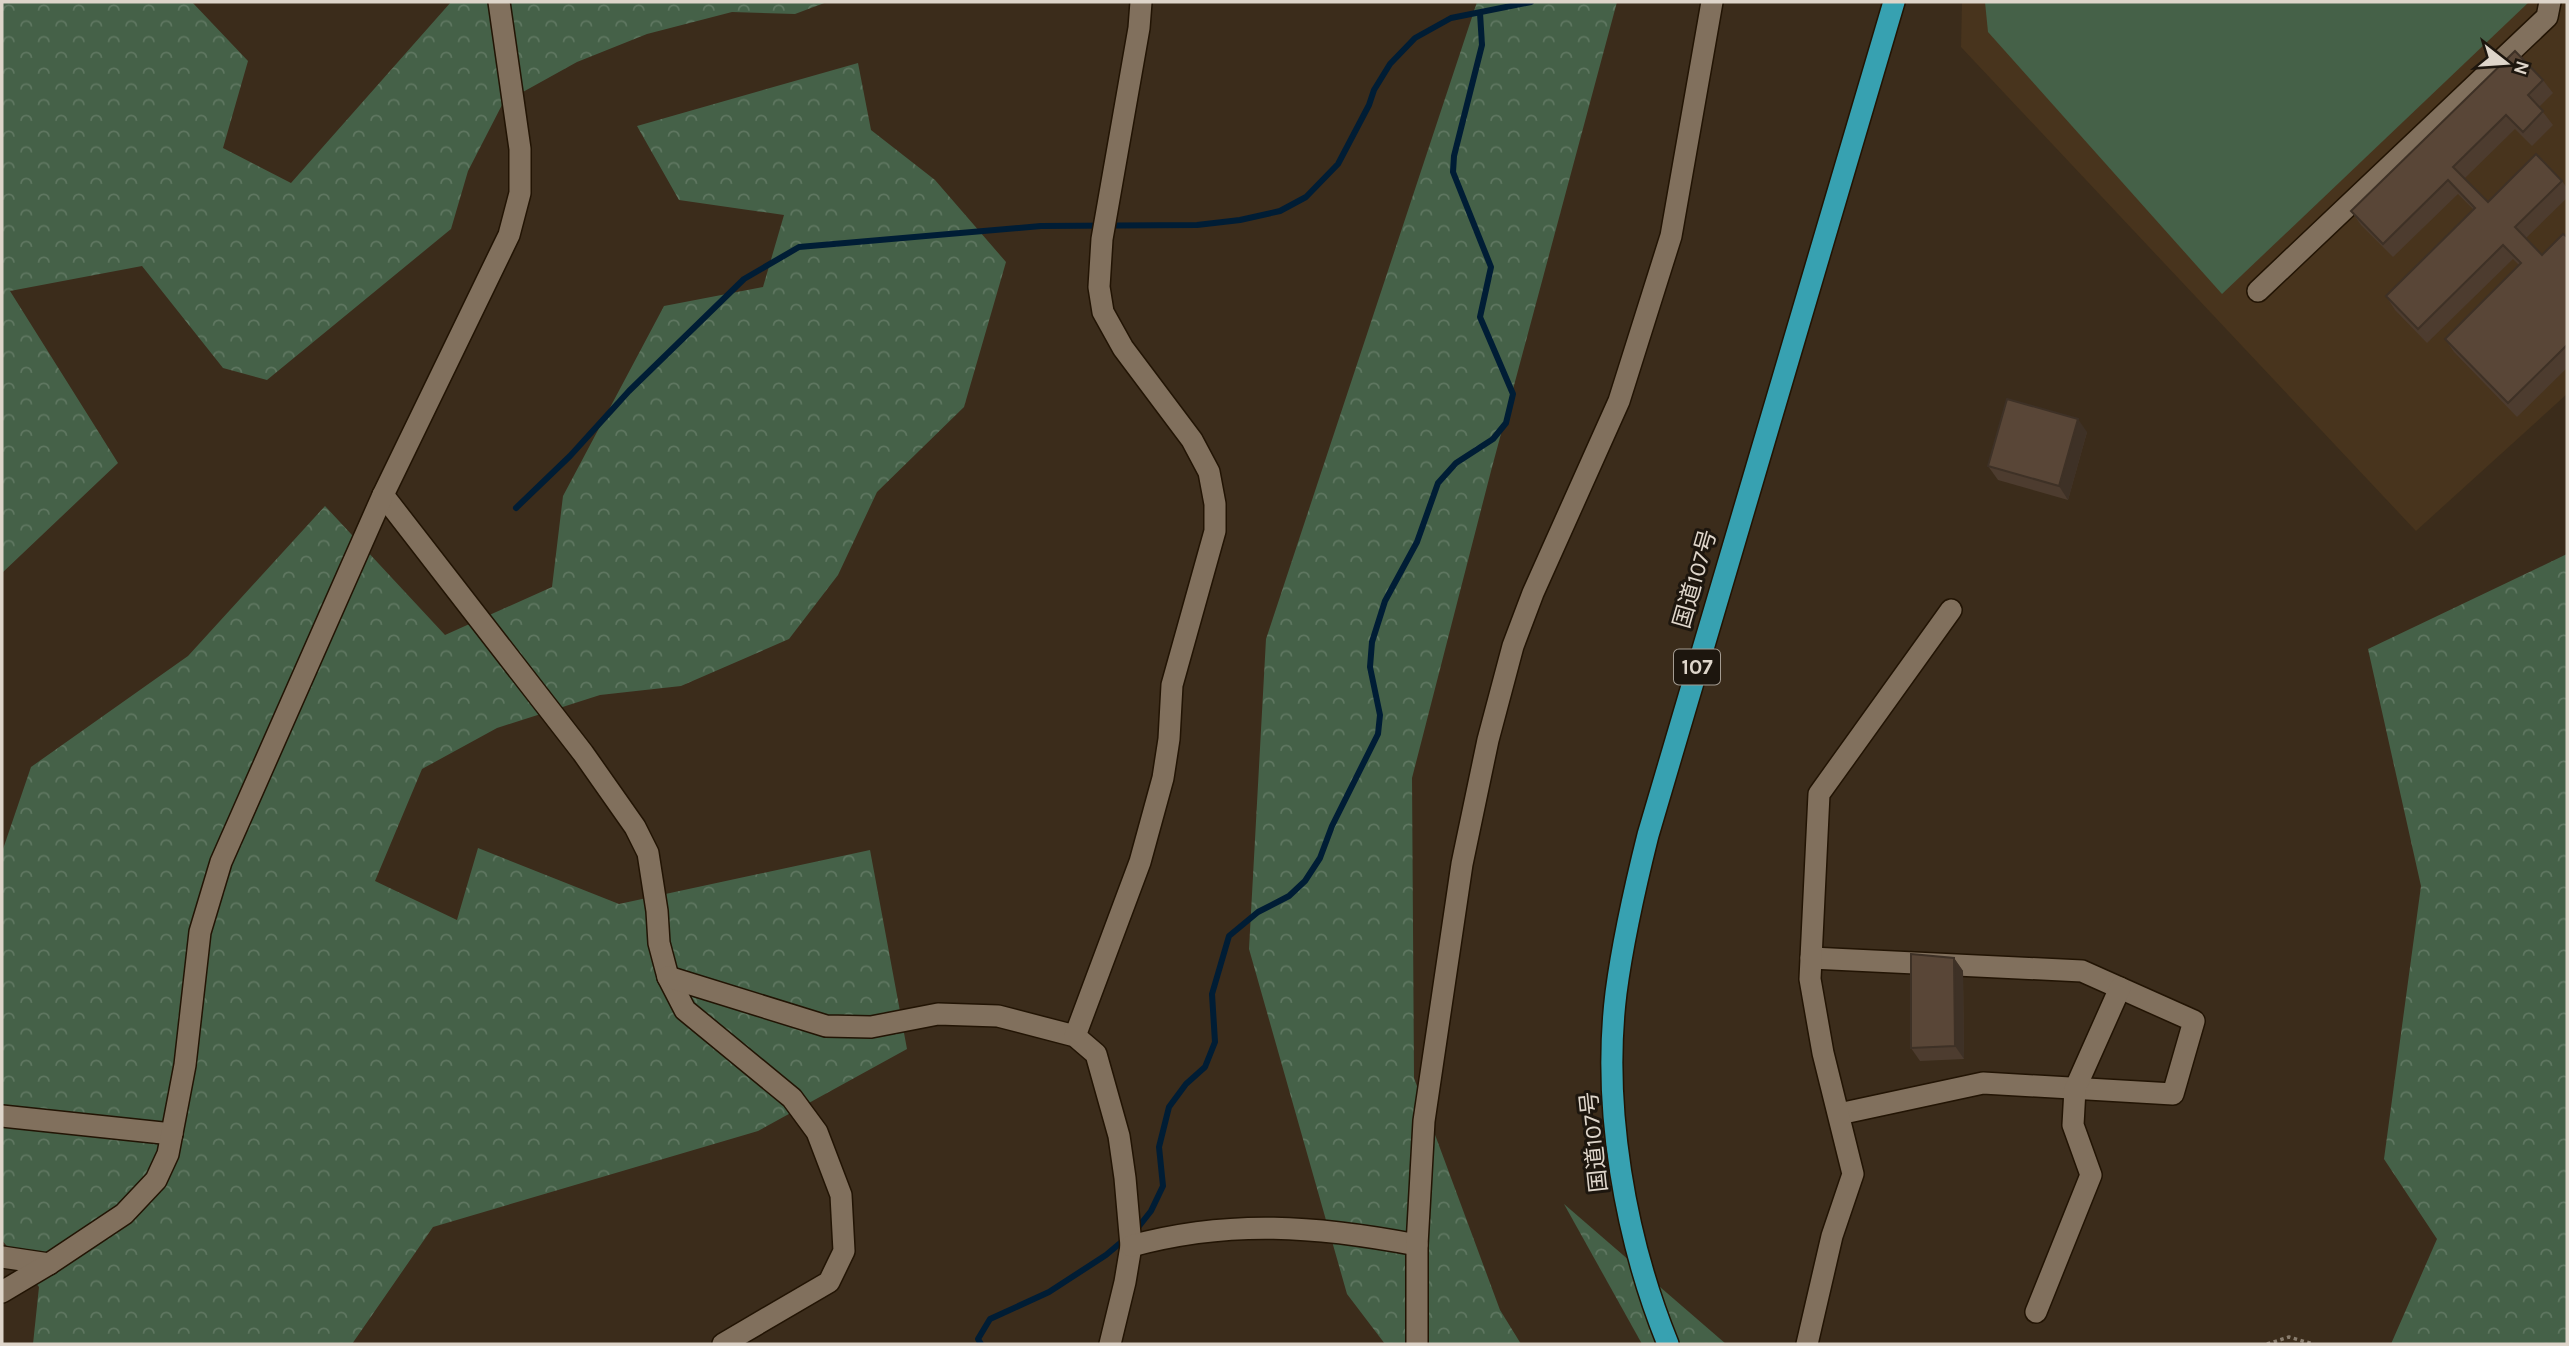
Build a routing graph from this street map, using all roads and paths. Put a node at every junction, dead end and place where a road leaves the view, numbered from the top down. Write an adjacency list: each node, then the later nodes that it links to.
1 (499, 2): 7 (street)
2 (1141, 2): 12 (street)
3 (1712, 2): 17 (street)
4 (1894, 2): 26 (highway, 国道107号 / 107)
5 (2550, 2): 6 (street)
6 (2258, 291)
7 (383, 495): 10 (street); 16 (street)
8 (1951, 610): 9 (street)
9 (1811, 958): 11 (street); 14 (street)
10 (668, 977): 12 (street); 23 (street)
11 (2120, 988): 13 (street); 13 (street)
12 (1075, 1036): 18 (street)
13 (2075, 1089): 14 (street); 22 (street)
14 (1839, 1114): 27 (street)
15 (2, 1116): 16 (street)
16 (172, 1134): 20 (street)
17 (1418, 1245): 18 (street); 25 (street)
18 (1130, 1246): 24 (street)
19 (2, 1257): 20 (street)
20 (49, 1264): 21 (street)
21 (2, 1292)
22 (2036, 1312)
23 (723, 1344)
24 (1110, 1344)
25 (1417, 1344)
26 (1668, 1344)
27 (1807, 1344)
28 (2267, 1344): 29 (path)
29 (2313, 1344)

